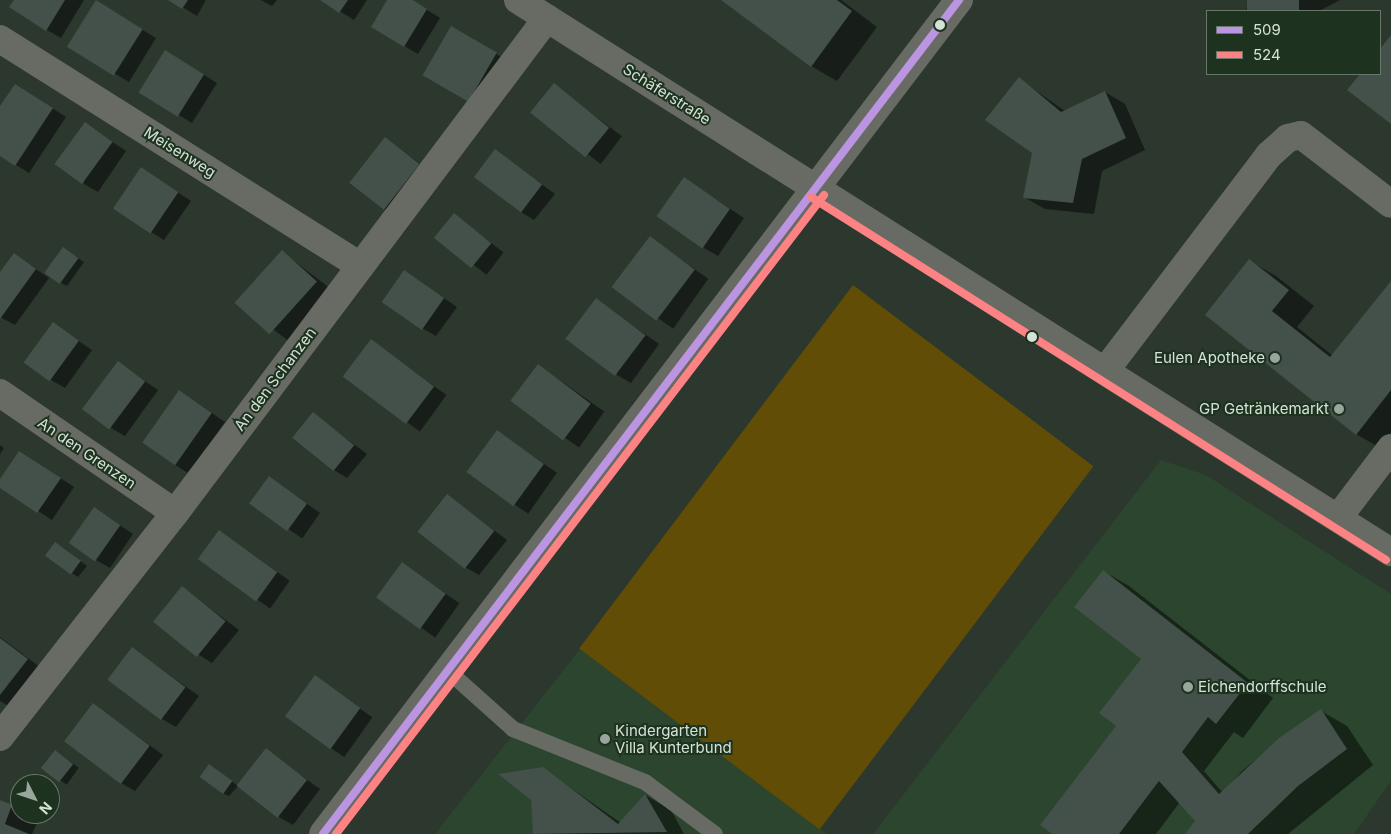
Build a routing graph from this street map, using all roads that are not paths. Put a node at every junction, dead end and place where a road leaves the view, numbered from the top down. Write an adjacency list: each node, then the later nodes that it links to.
1 (518, 0): 3 (street, Schäferstraße)
2 (959, 0): 5 (street)
3 (547, 18): 5 (street, Schäferstraße); 7 (street, An den Schanzen)
4 (0, 38): 7 (street, Meisenweg)
5 (816, 189): 8 (street, Schäferstraße); 14 (street)
6 (1391, 204): 8 (street)
7 (360, 266): 11 (street, An den Schanzen)
8 (1104, 371): 12 (street, Schäferstraße)
9 (0, 393): 11 (street, An den Grenzen)
10 (1391, 448): 12 (street)
11 (175, 512): 15 (street, An den Schanzen)
12 (1338, 518): 13 (street, Schäferstraße)
13 (1391, 552)
14 (446, 669): 16 (street); 17 (lane)
15 (0, 737)
16 (322, 834)
17 (716, 834)

